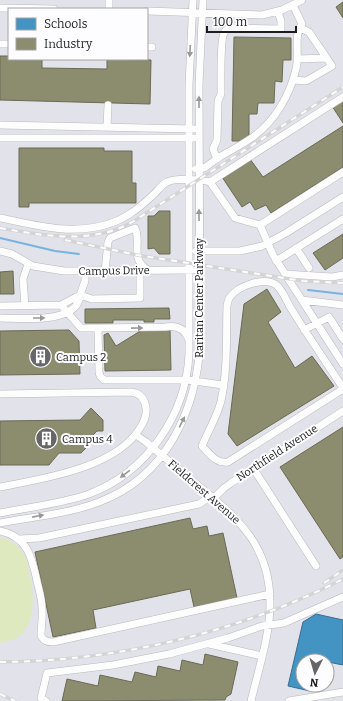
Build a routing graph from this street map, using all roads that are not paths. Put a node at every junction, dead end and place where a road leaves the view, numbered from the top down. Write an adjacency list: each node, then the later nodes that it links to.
1 (193, 0): 6 (street, Raritan Center Parkway)
2 (203, 0): 8 (street, Raritan Center Parkway)
3 (302, 0): 4 (street)
4 (293, 5): 7 (street); 9 (street)
5 (148, 11): 6 (street)
6 (192, 12): 8 (street); 17 (street, Raritan Center Parkway, one-way to 17)
7 (278, 12): 8 (street); 22 (street)
8 (202, 13): 18 (street, Raritan Center Parkway, one-way to 8)
9 (300, 28): 10 (street); 11 (street)
10 (298, 58): 11 (street); 12 (street)
11 (326, 58): 12 (street)
12 (293, 80): 22 (street)
13 (343, 97): 28 (street)
14 (108, 105): 16 (street)
15 (0, 125): 16 (street)
16 (107, 127): 17 (street)
17 (190, 129): 18 (street); 20 (street, Raritan Center Parkway)
18 (199, 129): 21 (street, Raritan Center Parkway)
19 (0, 138): 20 (street)
20 (190, 138): 21 (street); 23 (street, Raritan Center Parkway)
21 (199, 138): 24 (street, Raritan Center Parkway)
22 (217, 159): 24 (street)
23 (190, 169): 24 (street); 27 (street, Raritan Center Parkway)
24 (199, 169): 26 (street, Raritan Center Parkway)
25 (343, 172): 32 (street)
26 (199, 179): 27 (street); 28 (street); 37 (street, Raritan Center Parkway, one-way to 26)
27 (190, 180): 30 (street); 36 (street, Raritan Center Parkway)
28 (210, 182): 32 (street)
29 (343, 196): 33 (street)
30 (0, 218)
31 (343, 219): 34 (street)
32 (260, 225): 33 (street)
33 (268, 244): 37 (street); 38 (street)
34 (296, 248): 38 (street); 40 (street)
35 (0, 251): 39 (street, Campus Drive)
36 (190, 251): 37 (street); 43 (street, Raritan Center Parkway)
37 (199, 251): 44 (street, Raritan Center Parkway)
38 (276, 261): 47 (street)
39 (28, 264): 45 (street, Campus Drive); 54 (street)
40 (309, 268)
41 (140, 270): 42 (street, Campus Drive); 46 (street, Campus Drive); 49 (street)
42 (148, 270): 43 (street, Campus Drive); 46 (street)
43 (190, 270): 44 (street, Campus Drive); 61 (street, Raritan Center Parkway)
44 (200, 270): 64 (street, Raritan Center Parkway)
45 (85, 271): 46 (street, Campus Drive); 49 (street)
46 (105, 271)
47 (284, 274): 48 (street); 50 (street)
48 (343, 276)
49 (80, 295): 51 (street); 55 (street)
50 (302, 300): 52 (street); 57 (street)
51 (61, 305): 54 (street); 55 (street)
52 (343, 305)
53 (0, 306): 54 (street)
54 (25, 306)
55 (67, 312): 56 (street, one-way to 55); 58 (street)
56 (0, 318)
57 (316, 323): 59 (street); 60 (street); 62 (street)
58 (98, 328): 61 (street, one-way to 61); 63 (street)
59 (304, 330): 65 (street); 66 (street)
60 (343, 339)
61 (190, 343): 63 (street, Raritan Center Parkway)
62 (343, 364)
63 (186, 380): 64 (street); 70 (street, Raritan Center Parkway)
64 (196, 380): 65 (street); 71 (street, Raritan Center Parkway, one-way to 64)
65 (223, 385): 66 (street)
66 (343, 388)
67 (0, 394): 69 (street)
68 (343, 411): 72 (street, Northfield Avenue)
69 (136, 435): 70 (street, Fieldcrest Avenue); 73 (street)
70 (153, 448): 71 (street, Fieldcrest Avenue); 75 (street, Raritan Center Parkway, one-way to 75)
71 (162, 455): 74 (street, Fieldcrest Avenue); 76 (street, Raritan Center Parkway, one-way to 71)
72 (253, 468): 74 (street, Northfield Avenue); 79 (street)
73 (0, 487)
74 (212, 497): 78 (street, Northfield Avenue); 80 (street, Fieldcrest Avenue)
75 (0, 513)
76 (0, 523)
77 (0, 531): 78 (street)
78 (19, 539): 80 (street)
79 (316, 566)
80 (270, 594): 82 (street, Fieldcrest Avenue)
81 (343, 597): 82 (street)
82 (268, 625): 83 (street); 84 (street, Fieldcrest Avenue)
83 (207, 643): 84 (street); 86 (street)
84 (262, 656): 87 (street, Fieldcrest Avenue)
85 (343, 692): 88 (street)
86 (46, 701)
87 (251, 701)
88 (289, 701)

